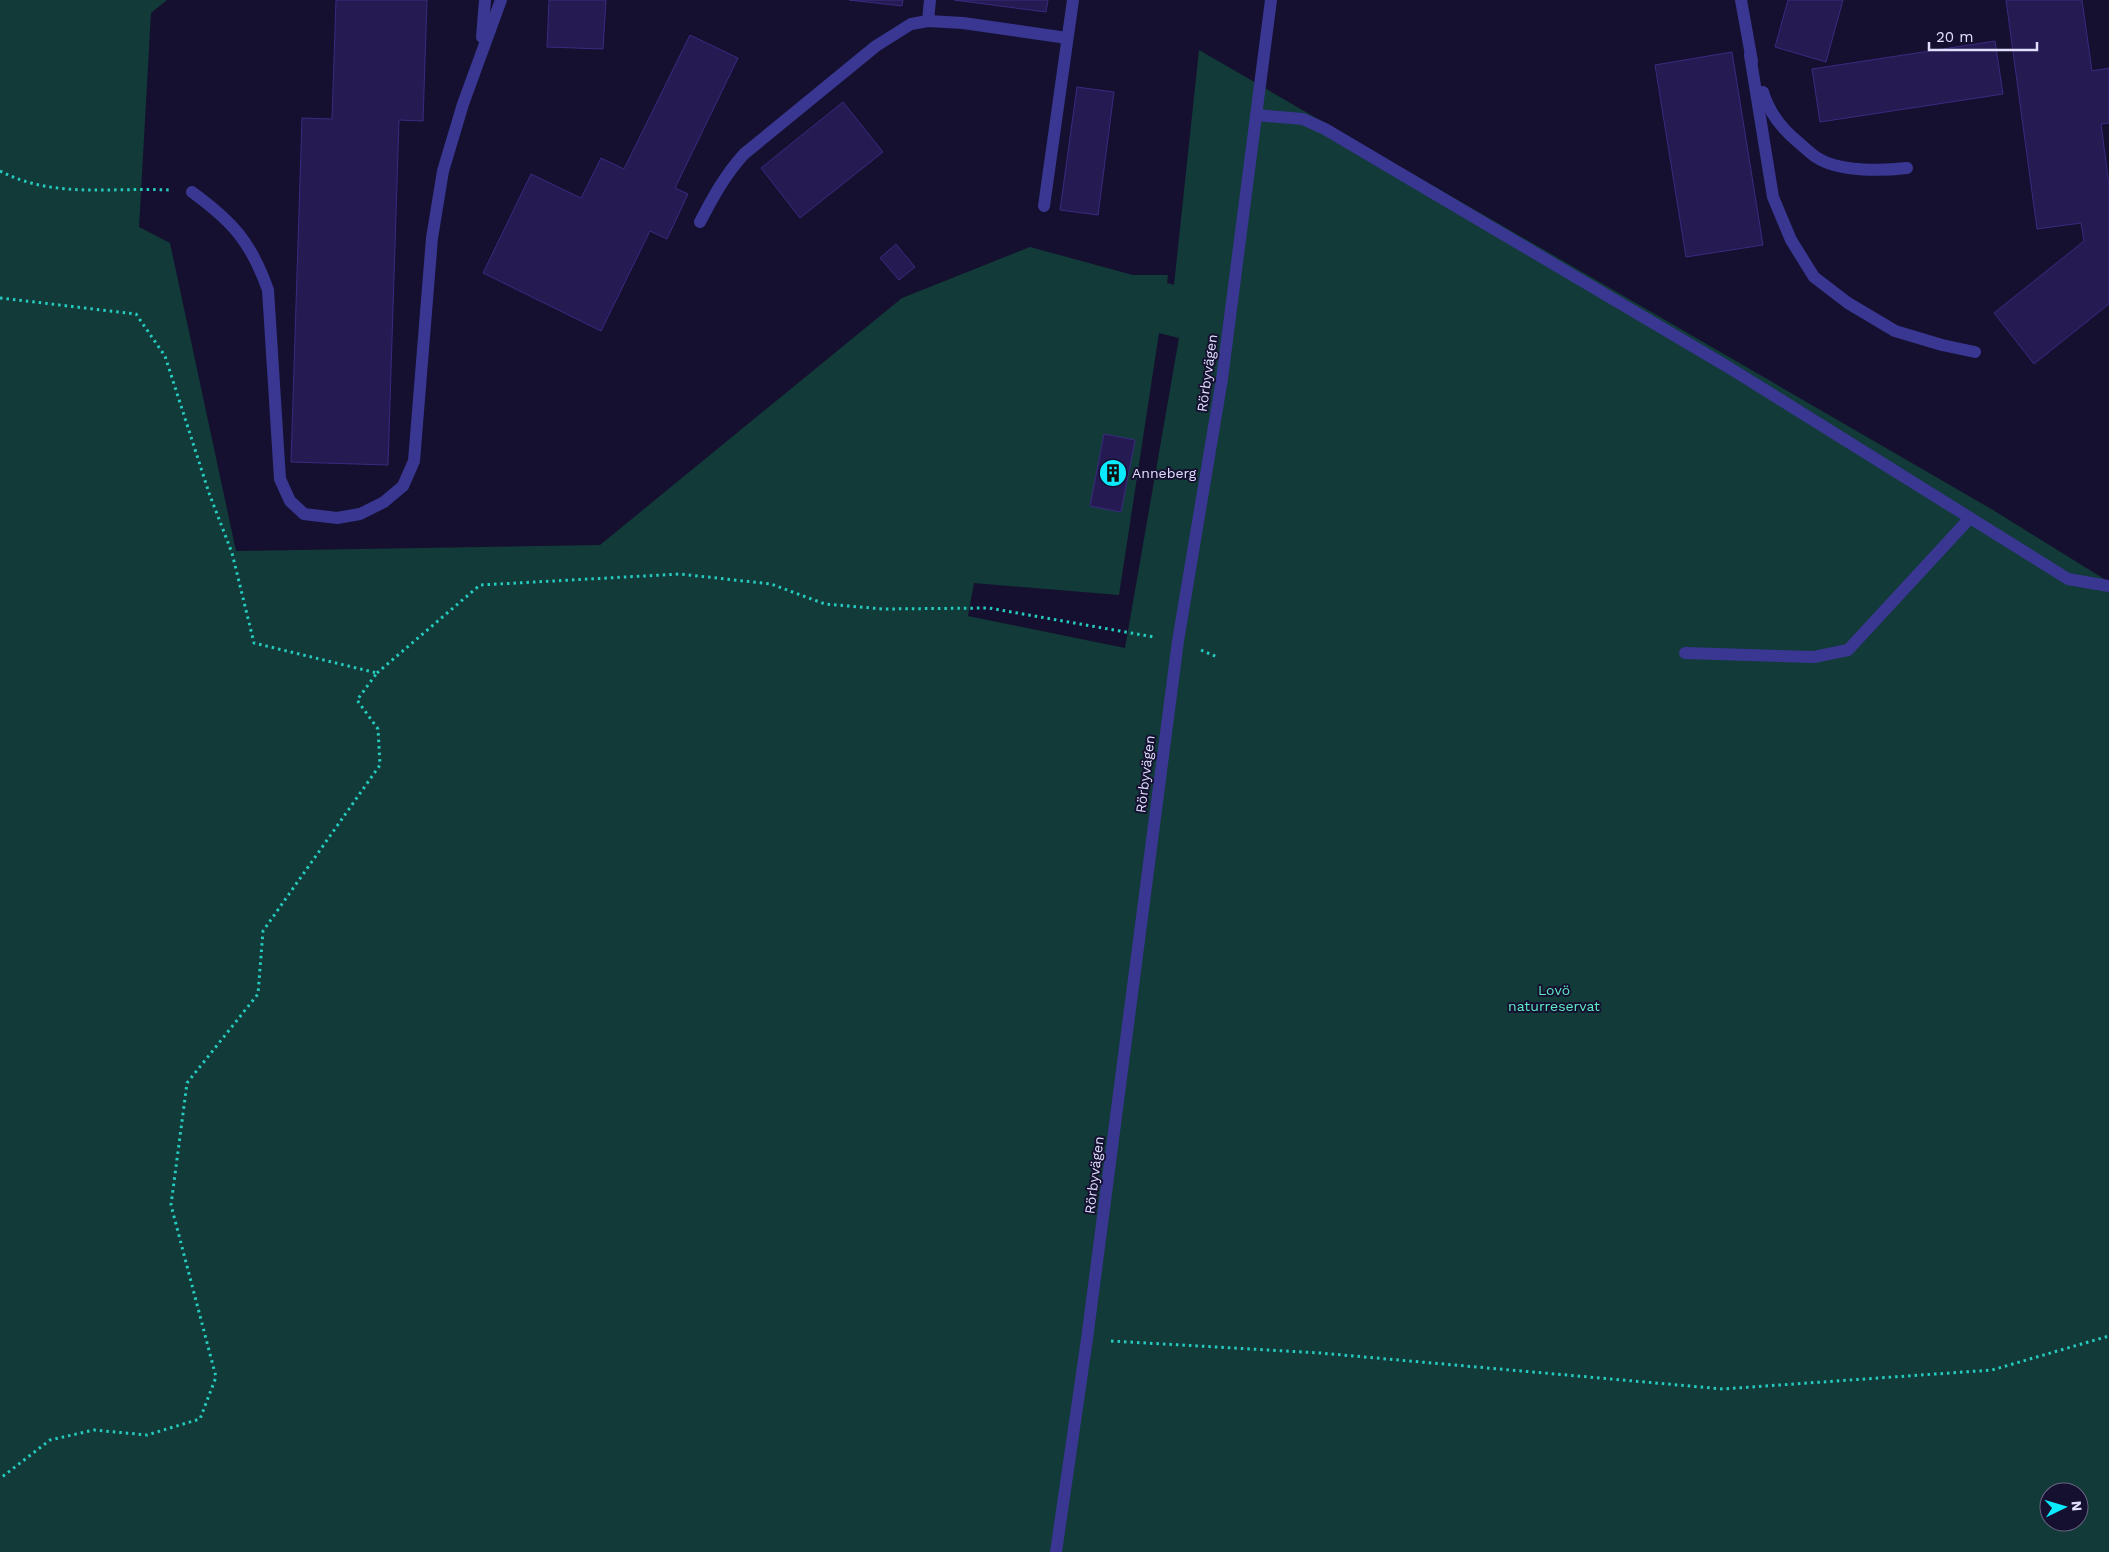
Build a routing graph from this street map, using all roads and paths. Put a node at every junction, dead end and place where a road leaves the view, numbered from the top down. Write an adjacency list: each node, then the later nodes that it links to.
1 (485, 0): 9 (street)
2 (501, 0): 9 (street)
3 (930, 0): 7 (street)
4 (1073, 0): 8 (street)
5 (1271, 0): 11 (street, Rörbyvägen)
6 (1741, 0): 10 (street)
7 (928, 21): 8 (street); 16 (street)
8 (1068, 38): 15 (street)
9 (481, 55): 14 (street)
10 (1750, 55): 12 (street); 18 (street)
11 (1256, 115): 19 (street); 21 (street, Rörbyvägen)
12 (1907, 168)
13 (0, 171): 14 (path)
14 (192, 192)
15 (1044, 206)
16 (700, 222)
17 (0, 298): 23 (path)
18 (1975, 352)
19 (1970, 518): 20 (street); 22 (street)
20 (2109, 586)
21 (1178, 641): 23 (path); 25 (street, Rörbyvägen)
22 (1685, 653)
23 (376, 673): 26 (path)
24 (2109, 1336): 25 (path)
25 (1088, 1339): 27 (street, Rörbyvägen)
26 (0, 1476)
27 (1056, 1552)

